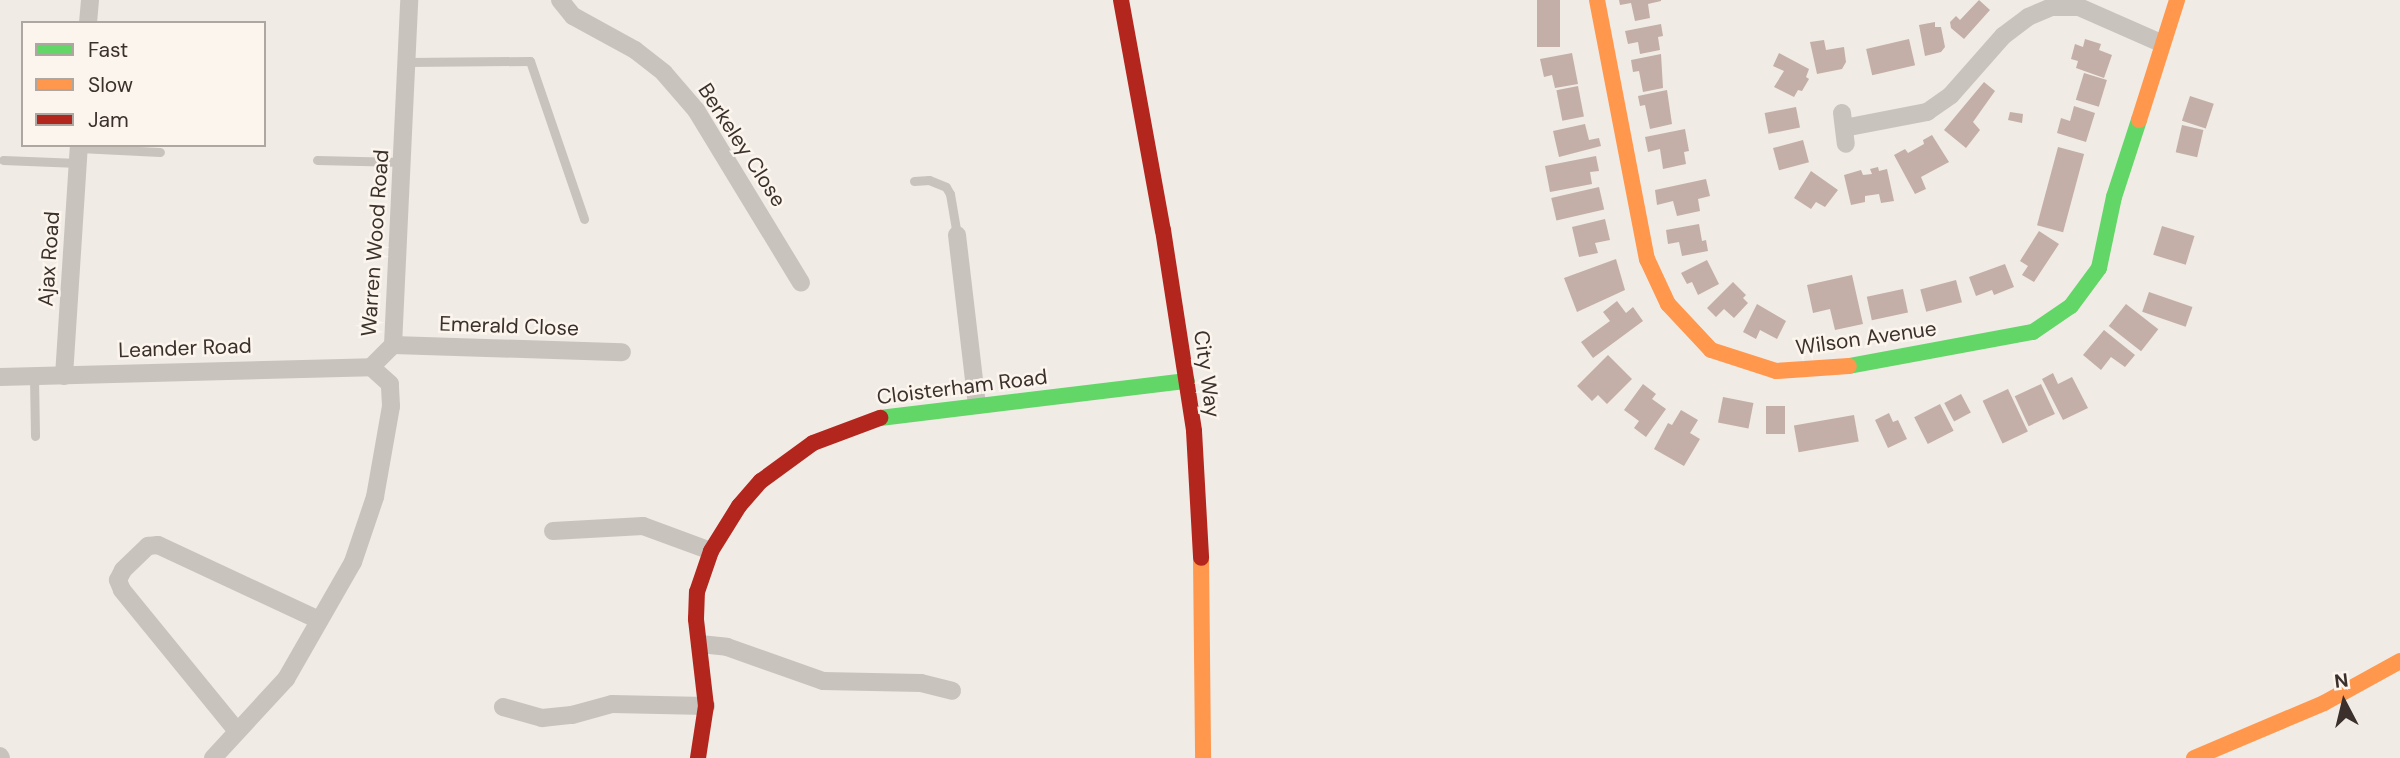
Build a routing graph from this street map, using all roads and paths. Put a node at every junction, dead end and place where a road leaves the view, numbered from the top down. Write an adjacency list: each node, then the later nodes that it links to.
1 (90, 0): 7 (street)
2 (409, 0): 9 (street, Warren Wood Road)
3 (560, 0): 19 (street, Berkeley Close)
4 (1121, 0): 26 (street, City Way)
5 (1597, 0): 8 (street, Wilson Avenue)
6 (2177, 0): 8 (street, Wilson Avenue)
7 (88, 21)
8 (2161, 43): 10 (street)
9 (408, 62): 15 (street, Warren Wood Road); 17 (lane)
10 (1844, 129)
11 (79, 152): 12 (lane); 13 (lane); 23 (street, Ajax Road)
12 (160, 152)
13 (4, 160)
14 (317, 160): 15 (lane)
15 (403, 162): 20 (street, Warren Wood Road)
16 (914, 181): 18 (lane)
17 (584, 219)
18 (957, 235): 27 (street)
19 (801, 283)
20 (393, 345): 21 (street, Emerald Close); 22 (street, Warren Wood Road)
21 (622, 352)
22 (372, 367): 23 (street, Leander Road); 31 (street, Warren Wood Road)
23 (64, 376): 25 (street, Leander Road)
24 (0, 377): 25 (street, Leander Road)
25 (34, 377): 28 (lane)
26 (1187, 381): 27 (street, Cloisterham Road); 40 (street, City Way)
27 (977, 405): 30 (street, Cloisterham Road)
28 (35, 436)
29 (553, 531): 30 (street)
30 (711, 551): 32 (street, Cloisterham Road)
31 (319, 620): 37 (street, Warren Wood Road); 37 (street)
32 (700, 644): 34 (street); 35 (street, Cloisterham Road)
33 (2400, 661): 41 (street)
34 (952, 691)
35 (706, 706): 36 (street); 39 (street, Cloisterham Road)
36 (503, 708)
37 (237, 731): 38 (street, Warren Wood Road)
38 (213, 758)
39 (698, 758)
40 (1203, 758)
41 (2194, 758)

